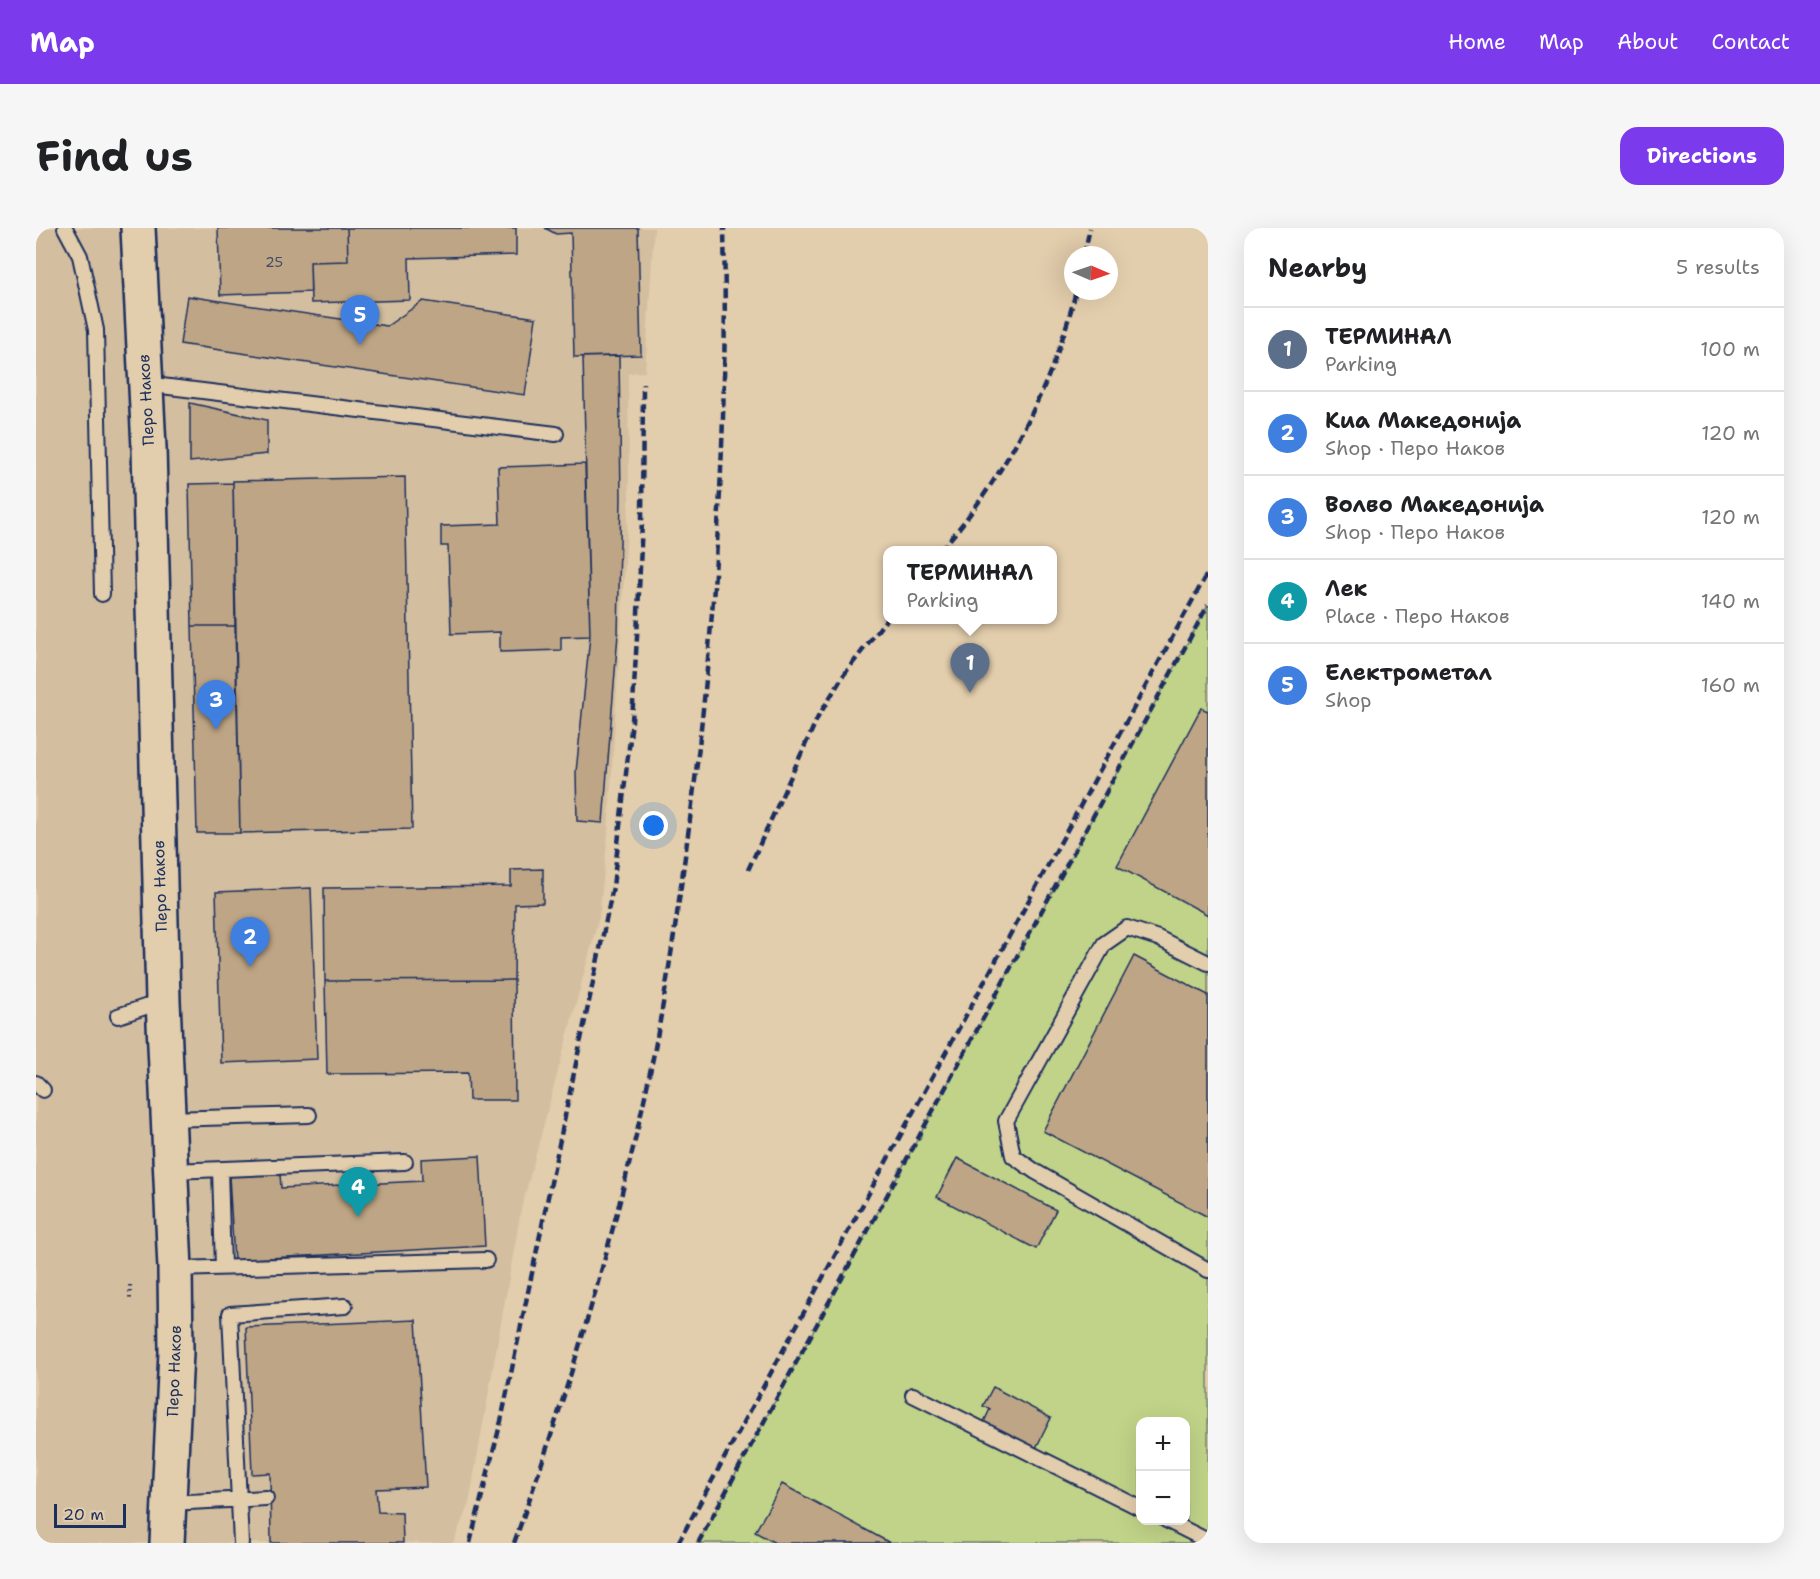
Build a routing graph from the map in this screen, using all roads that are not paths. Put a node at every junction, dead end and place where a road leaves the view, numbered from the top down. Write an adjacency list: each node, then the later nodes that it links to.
1 (65, 228): 5 (lane)
2 (138, 228): 3 (street, Перо Наков)
3 (145, 384): 4 (lane); 7 (street, Перо Наков)
4 (556, 434)
5 (102, 594)
6 (1208, 963): 17 (lane)
7 (163, 1001): 8 (lane); 10 (street, Перо Наков)
8 (118, 1016)
9 (309, 1114): 10 (lane)
10 (168, 1119): 13 (street, Перо Наков)
11 (405, 1162): 12 (lane)
12 (220, 1170): 13 (lane); 15 (lane)
13 (171, 1171): 16 (street, Перо Наков)
14 (486, 1260): 15 (lane)
15 (223, 1267): 16 (lane)
16 (176, 1269): 22 (street, Перо Наков)
17 (1208, 1269)
18 (345, 1306): 21 (lane)
19 (913, 1395): 23 (lane)
20 (266, 1498): 21 (lane)
21 (238, 1499): 22 (lane); 27 (lane)
22 (169, 1503): 26 (street, Перо Наков)
23 (1136, 1506)
24 (1174, 1525): 25 (lane)
25 (1208, 1542)
26 (167, 1543)
27 (241, 1543)

